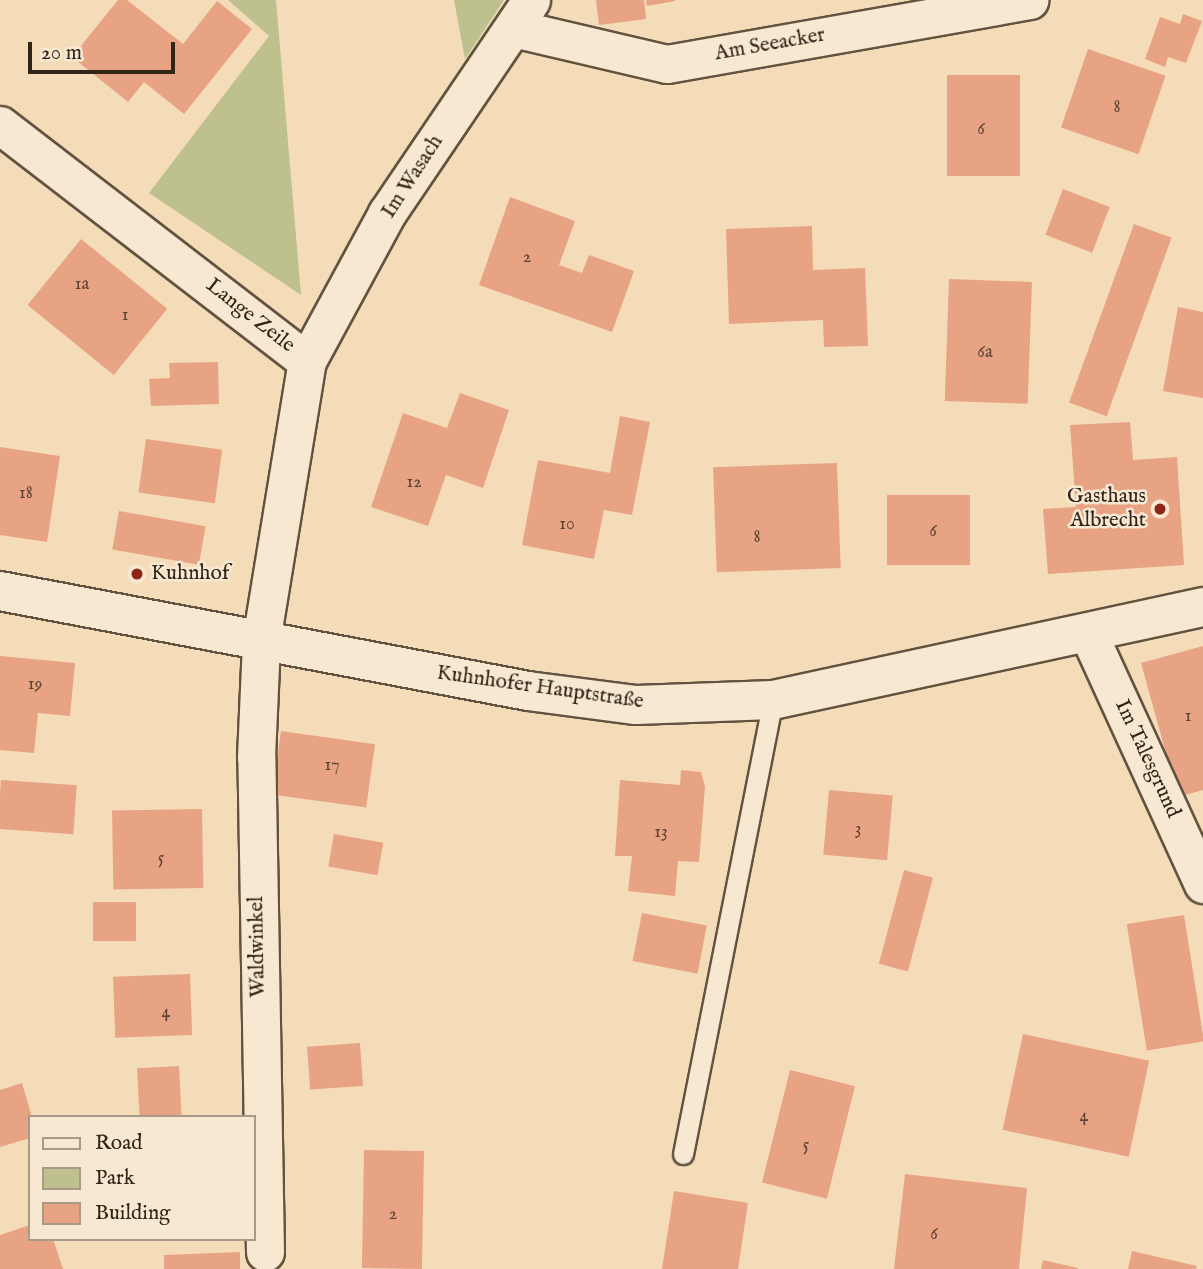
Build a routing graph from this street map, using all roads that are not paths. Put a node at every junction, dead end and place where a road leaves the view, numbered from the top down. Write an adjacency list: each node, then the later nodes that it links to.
1 (1029, 0): 2 (street, Am Seeacker)
2 (522, 14): 4 (street, Im Wasach)
3 (0, 125): 4 (street, Lange Zeile)
4 (307, 361): 8 (street, Lange Zeile)
5 (0, 591): 8 (street, Kuhnhofer Hauptstraße)
6 (1203, 607): 7 (street, Kuhnhofer Hauptstraße)
7 (1089, 635): 9 (street, Kuhnhofer Hauptstraße); 10 (street, Im Talesgrund)
8 (261, 641): 9 (street, Kuhnhofer Hauptstraße); 12 (street, Waldwinkel)
9 (773, 700): 11 (lane)
10 (1200, 871)
11 (683, 1154)
12 (265, 1252)

